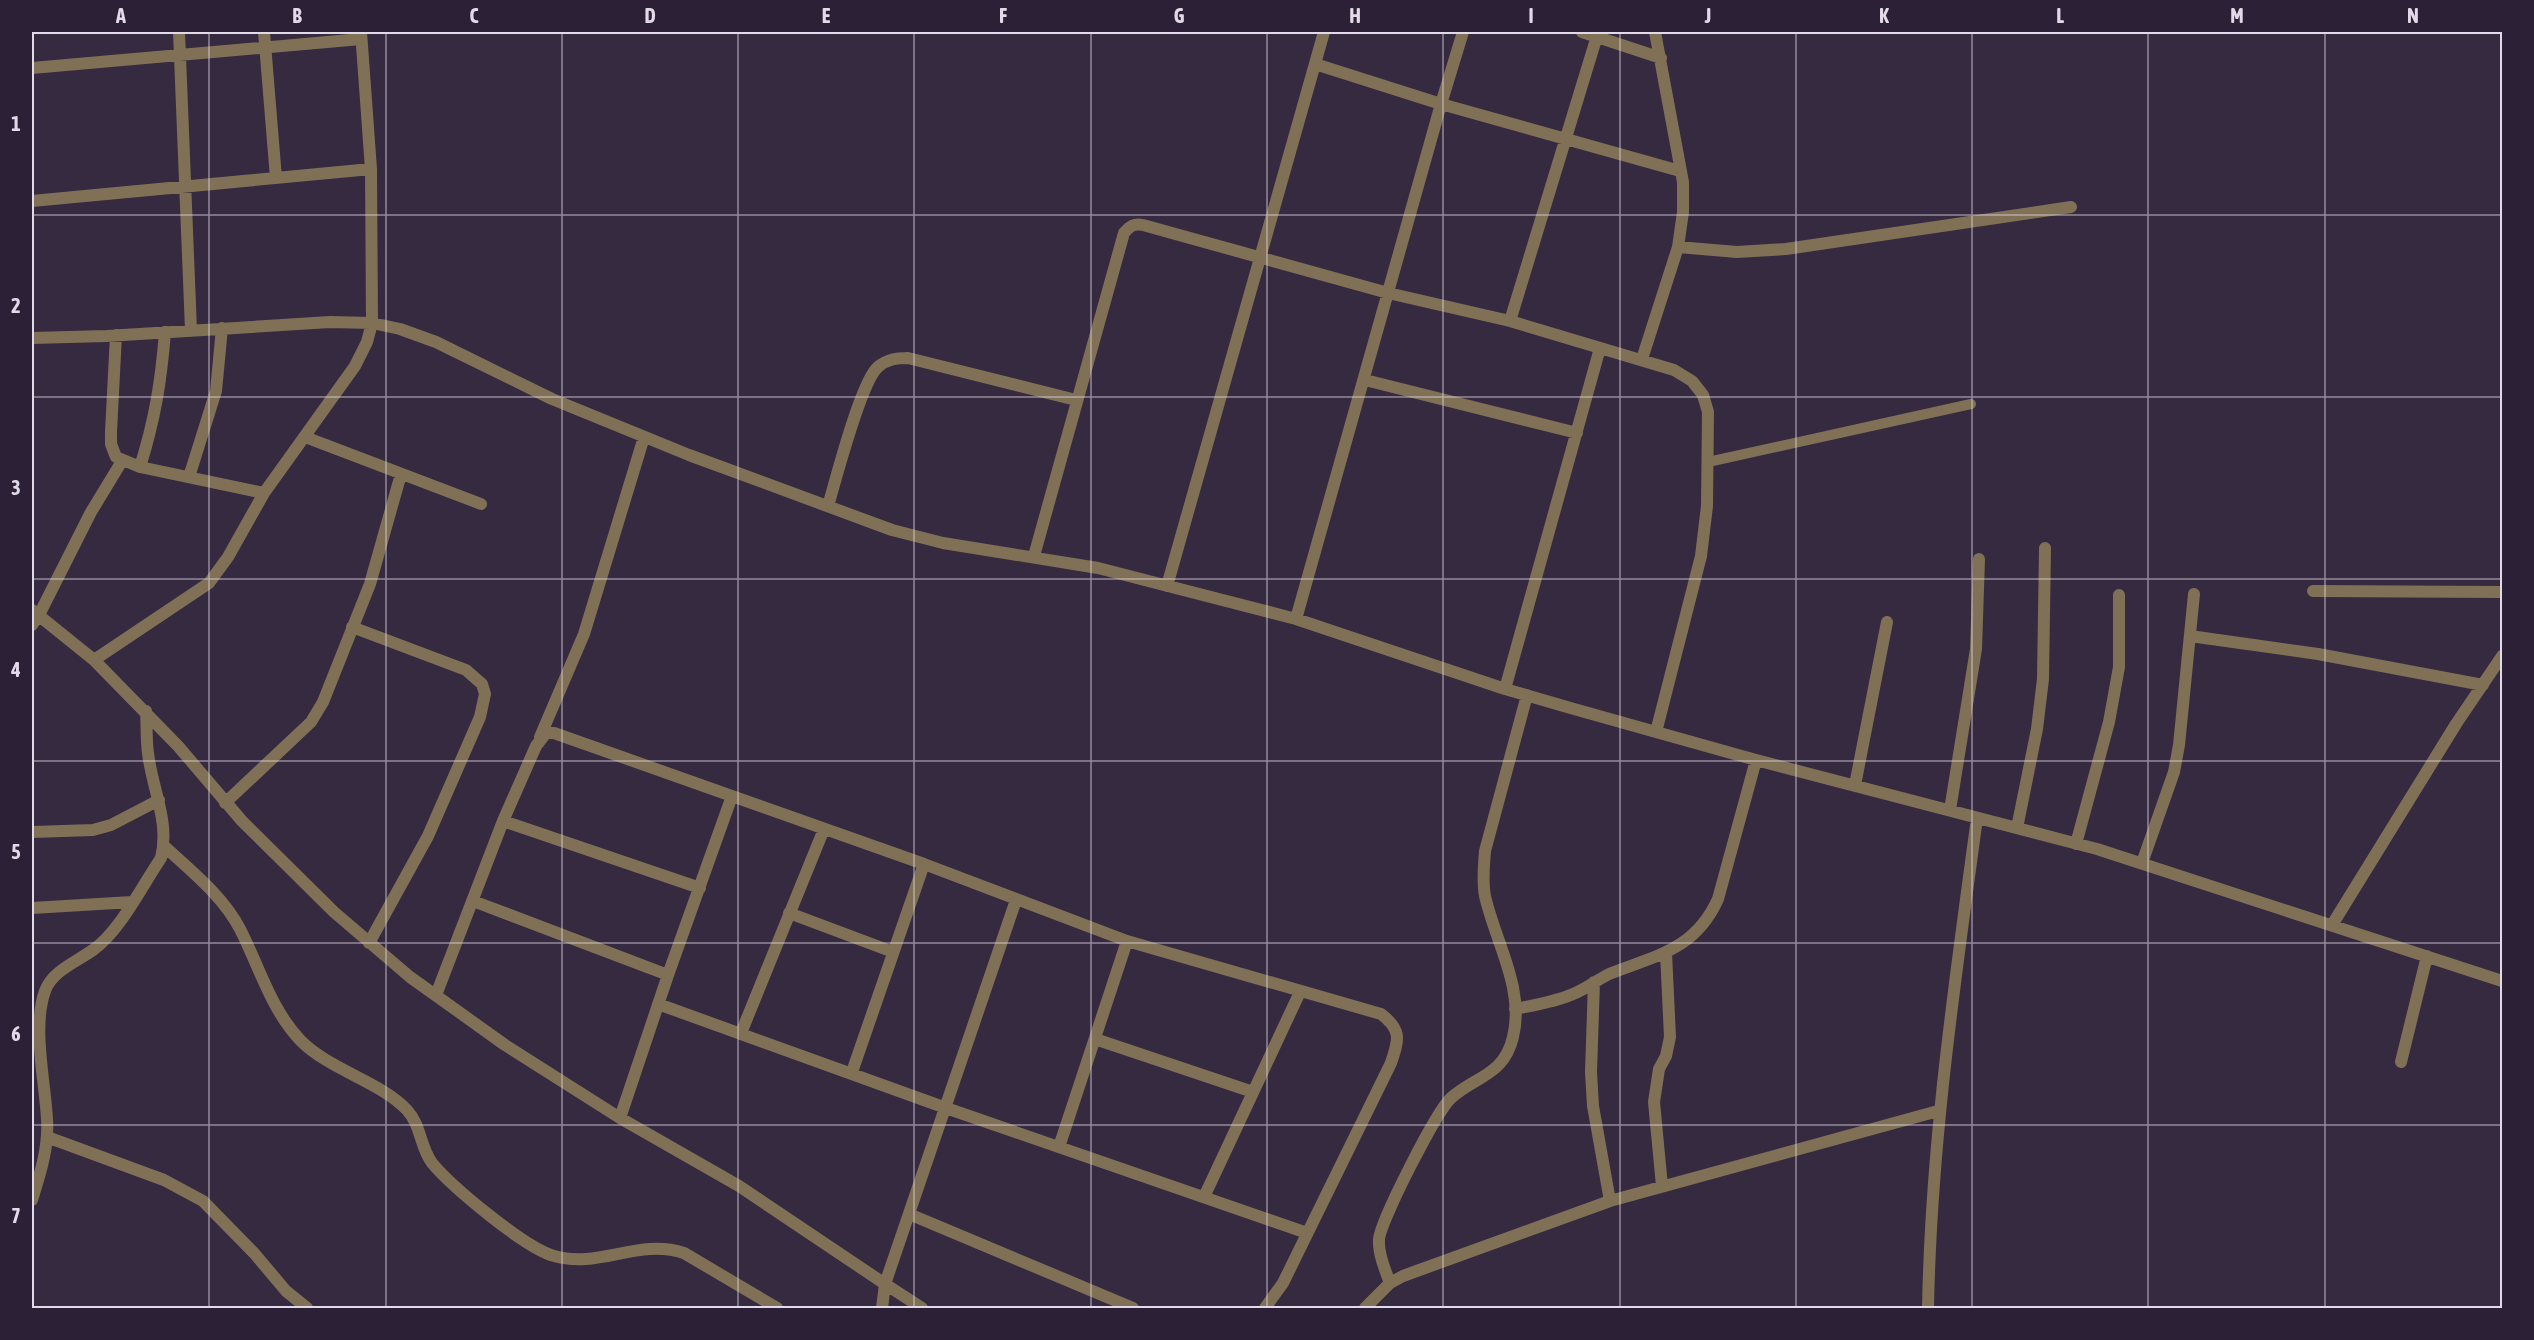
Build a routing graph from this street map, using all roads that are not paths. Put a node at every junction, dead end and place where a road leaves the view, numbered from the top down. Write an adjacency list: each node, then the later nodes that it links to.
1 (179, 32): 10 (street)
2 (264, 32): 9 (street)
3 (1324, 32): 12 (street)
4 (1463, 32): 14 (street)
5 (1582, 32): 8 (street)
6 (1655, 32): 11 (street)
7 (361, 35): 9 (street); 16 (street)
8 (1597, 36): 11 (street); 15 (street)
9 (266, 47): 10 (street); 18 (street)
10 (180, 55): 13 (street); 19 (street)
11 (1661, 58): 17 (street)
12 (1315, 64): 14 (street); 23 (street)
13 (32, 68)
14 (1440, 104): 15 (street); 24 (street)
15 (1567, 139): 17 (street); 25 (street)
16 (371, 169): 18 (street); 26 (street)
17 (1680, 171): 22 (street)
18 (276, 178): 19 (street)
19 (184, 186): 20 (street); 28 (street)
20 (32, 201)
21 (2070, 207): 22 (street)
22 (1678, 247): 33 (street)
23 (1260, 257): 24 (street); 35 (street); 51 (street)
24 (1388, 294): 25 (street); 34 (street)
25 (1510, 321): 32 (street)
26 (372, 323): 27 (street); 38 (street); 39 (street)
27 (222, 328): 28 (street); 44 (street)
28 (190, 330): 29 (street)
29 (165, 332): 30 (street); 42 (street)
30 (116, 335): 31 (street); 40 (street)
31 (32, 338)
32 (1600, 348): 33 (street); 37 (street)
33 (1642, 359): 41 (street)
34 (1365, 380): 37 (street); 57 (street)
35 (1076, 400): 47 (street); 49 (street)
36 (1971, 404): 41 (lane)
37 (1577, 433): 64 (street)
38 (305, 437): 43 (street); 45 (street)
39 (644, 437): 47 (street); 68 (street)
40 (122, 461): 42 (street); 56 (street)
41 (1708, 462): 67 (street)
42 (140, 467): 44 (street)
43 (400, 474): 46 (street); 59 (street)
44 (189, 477): 45 (street)
45 (264, 493): 62 (street)
46 (481, 504)
47 (828, 506): 49 (street)
48 (2045, 548): 77 (street)
49 (1034, 556): 51 (street)
50 (1979, 560): 74 (street)
51 (1167, 586): 57 (street)
52 (2313, 591): 53 (street)
53 (2502, 592)
54 (2194, 594): 60 (street)
55 (2119, 595): 80 (street)
56 (34, 617): 62 (street)
57 (1296, 619): 64 (street)
58 (1887, 622): 70 (street)
59 (352, 627): 73 (street); 92 (street)
60 (2190, 636): 63 (street); 83 (street)
61 (2502, 656): 63 (street)
62 (94, 660): 66 (street)
63 (2483, 685): 90 (street)
64 (1505, 689): 65 (street)
65 (1527, 695): 67 (street); 102 (street)
66 (146, 711): 72 (street); 73 (street)
67 (1656, 732): 69 (street)
68 (540, 737): 71 (street); 76 (street)
69 (1756, 760): 70 (street); 94 (street)
70 (1855, 785): 74 (street)
71 (732, 796): 78 (street); 84 (street)
72 (159, 800): 79 (street); 81 (street)
73 (225, 802): 92 (street)
74 (1950, 810): 75 (street)
75 (1977, 818): 77 (street); 109 (street)
76 (502, 821): 84 (street); 86 (street)
77 (2017, 828): 80 (street)
78 (824, 829): 82 (street); 89 (street)
79 (32, 832)
80 (2076, 844): 83 (street)
81 (164, 846): 87 (street); 122 (street)
82 (924, 864): 85 (street); 93 (street)
83 (2142, 864): 90 (street)
84 (700, 888): 96 (street)
85 (1016, 900): 91 (street); 108 (street)
86 (473, 901): 96 (street); 100 (street)
87 (132, 902): 88 (street); 111 (street)
88 (32, 909)
89 (789, 913): 93 (street); 103 (street)
90 (2332, 925): 95 (street)
91 (1127, 941): 99 (street); 104 (street)
92 (369, 943): 100 (street)
93 (893, 952): 106 (street)
94 (1666, 953): 98 (street); 113 (street)
95 (2427, 956): 97 (street); 105 (street)
96 (668, 975): 101 (street)
97 (2502, 981)
98 (1594, 982): 102 (street); 116 (street)
99 (1300, 992): 107 (street); 118 (street)
100 (436, 995): 110 (street)
101 (658, 1004): 103 (street); 110 (street)
102 (1515, 1009): 119 (street)
103 (741, 1033): 106 (street)
104 (1095, 1039): 107 (street); 112 (street)
105 (2401, 1062)
106 (852, 1072): 108 (street)
107 (1253, 1092): 114 (street)
108 (946, 1108): 112 (street); 117 (street)
109 (1938, 1111): 113 (street); 128 (street)
110 (620, 1118): 120 (street)
111 (47, 1137): 115 (street); 121 (street)
112 (1059, 1147): 114 (street)
113 (1662, 1186): 116 (street)
114 (1204, 1197): 118 (street)
115 (32, 1200)
116 (1610, 1201): 119 (street)
117 (909, 1214): 120 (street); 125 (street)
118 (1307, 1233): 126 (street)
119 (1390, 1283): 127 (street)
120 (885, 1284): 123 (street); 124 (street)
121 (308, 1308)
122 (777, 1308)
123 (882, 1308)
124 (922, 1308)
125 (1133, 1308)
126 (1265, 1308)
127 (1365, 1308)
128 (1928, 1308)

